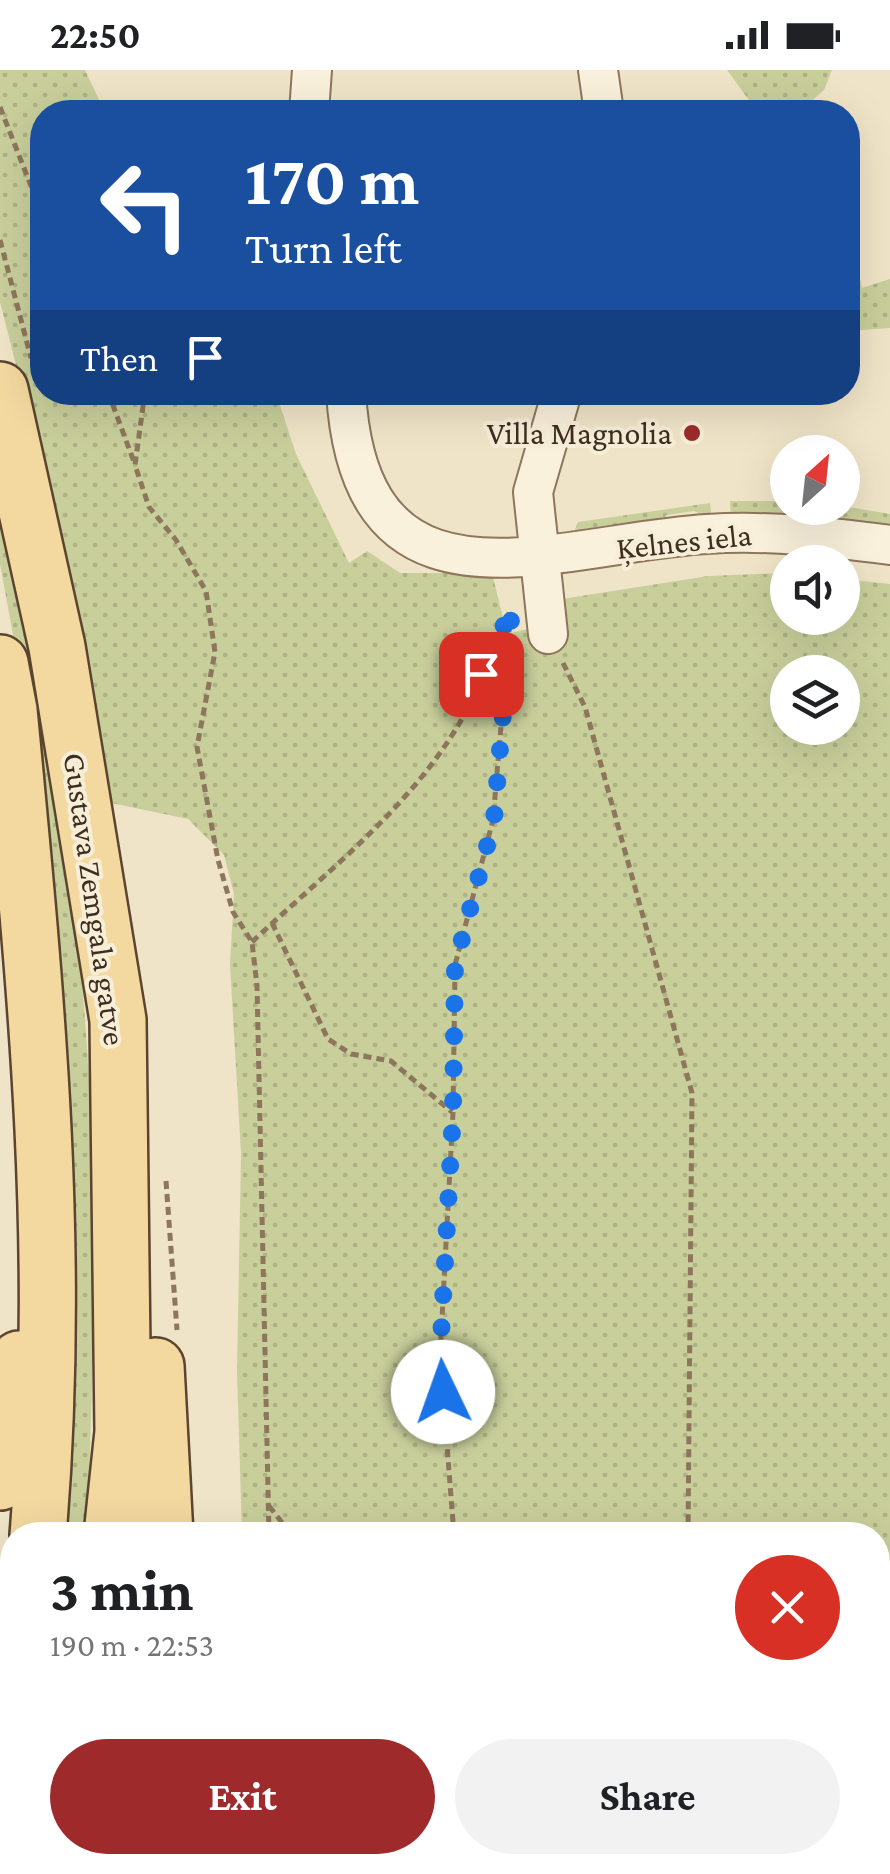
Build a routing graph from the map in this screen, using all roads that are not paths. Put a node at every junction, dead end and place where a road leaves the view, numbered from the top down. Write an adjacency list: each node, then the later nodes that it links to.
1 (312, 70): 3 (street)
2 (598, 70): 4 (street)
3 (311, 100)
4 (602, 100)
5 (0, 390): 13 (main road, Gustava Zemgala gatve)
6 (347, 405): 9 (street, Ķelnes iela)
7 (558, 405): 9 (street)
8 (890, 545): 9 (street, Ķelnes iela)
9 (538, 558): 10 (street)
10 (548, 634)
11 (0, 662): 12 (main road, Gustava Zemgala gatve)
12 (35, 977): 14 (main road); 15 (main road, Gustava Zemgala gatve)
13 (118, 1020): 16 (main road, Gustava Zemgala gatve); 17 (main road)
14 (0, 1482)
15 (39, 1522)
16 (113, 1522)
17 (164, 1522)

